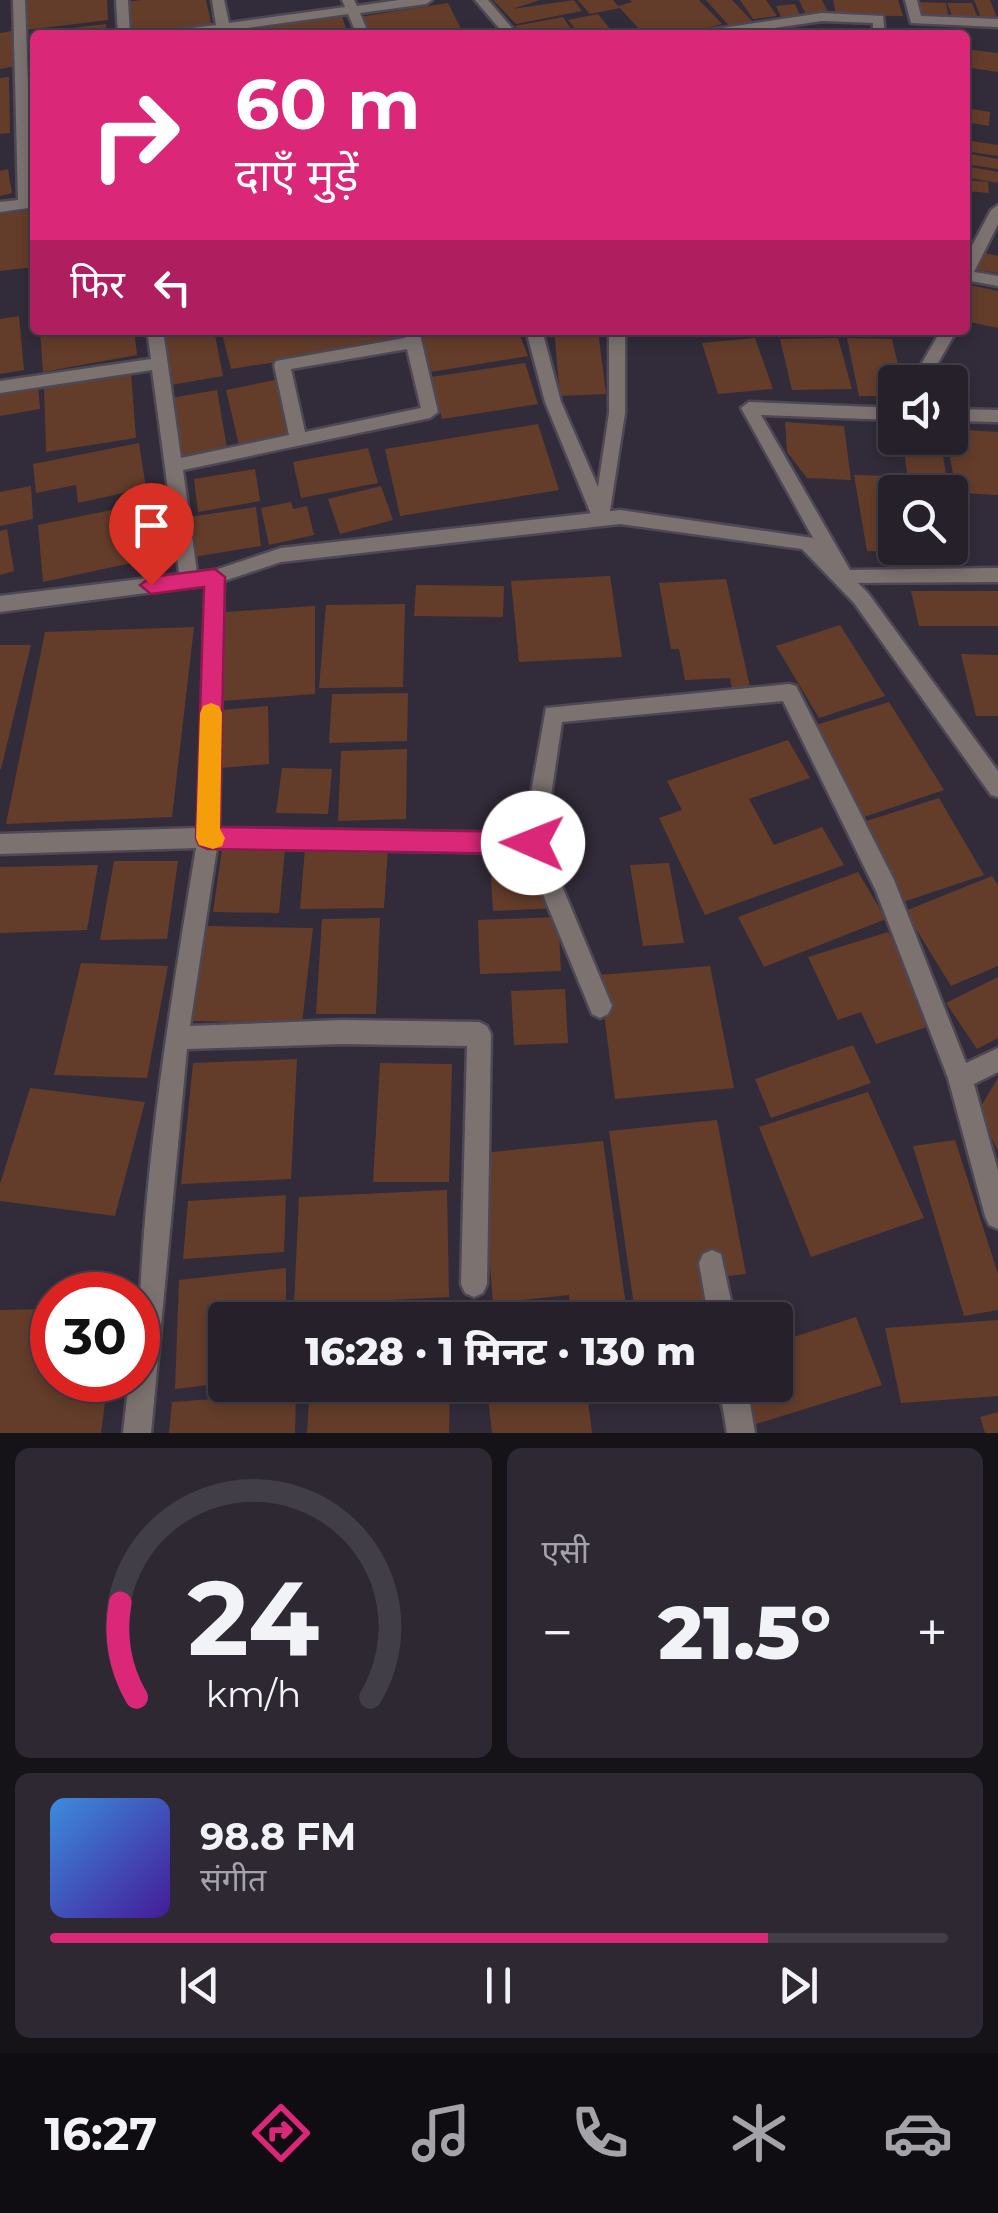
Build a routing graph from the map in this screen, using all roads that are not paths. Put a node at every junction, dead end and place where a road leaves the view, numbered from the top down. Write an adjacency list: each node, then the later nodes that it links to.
1 (19, 0): 16 (street)
2 (122, 0): 10 (street)
3 (218, 0): 9 (street)
4 (426, 0): 7 (street)
5 (481, 0): 13 (street)
6 (910, 0): 8 (street)
7 (350, 6): 9 (street); 12 (street)
8 (998, 24)
9 (222, 27): 11 (street)
10 (124, 30)
11 (202, 30)
12 (361, 30)
13 (507, 30)
14 (735, 30): 15 (street)
15 (878, 30)
16 (30, 202): 17 (street)
17 (0, 207)
18 (998, 210): 19 (street)
19 (970, 264)
20 (970, 275): 21 (street)
21 (998, 281)
22 (159, 335): 27 (street)
23 (535, 335): 35 (street)
24 (617, 335): 35 (street)
25 (946, 335): 28 (street)
26 (412, 336): 33 (street); 33 (street)
27 (159, 363): 29 (street); 34 (street)
28 (929, 365)
29 (0, 387)
30 (878, 413): 38 (street)
31 (968, 415): 32 (street)
32 (998, 416)
33 (298, 440): 34 (street)
34 (173, 466): 39 (street)
35 (602, 520): 37 (street); 38 (street)
36 (998, 576): 38 (street)
37 (215, 577): 39 (street); 42 (street)
38 (845, 578): 41 (street)
39 (189, 580): 40 (street)
40 (0, 604)
41 (998, 788)
42 (208, 838): 43 (street); 44 (street); 46 (street)
43 (533, 843): 45 (street); 48 (street)
44 (0, 844)
45 (600, 1006)
46 (176, 1038): 51 (street); 54 (street)
47 (998, 1060): 48 (street)
48 (960, 1078): 49 (street)
49 (998, 1216)
50 (712, 1264): 52 (street)
51 (474, 1284)
52 (719, 1302)
53 (736, 1402): 55 (street)
54 (137, 1433)
55 (741, 1433)

